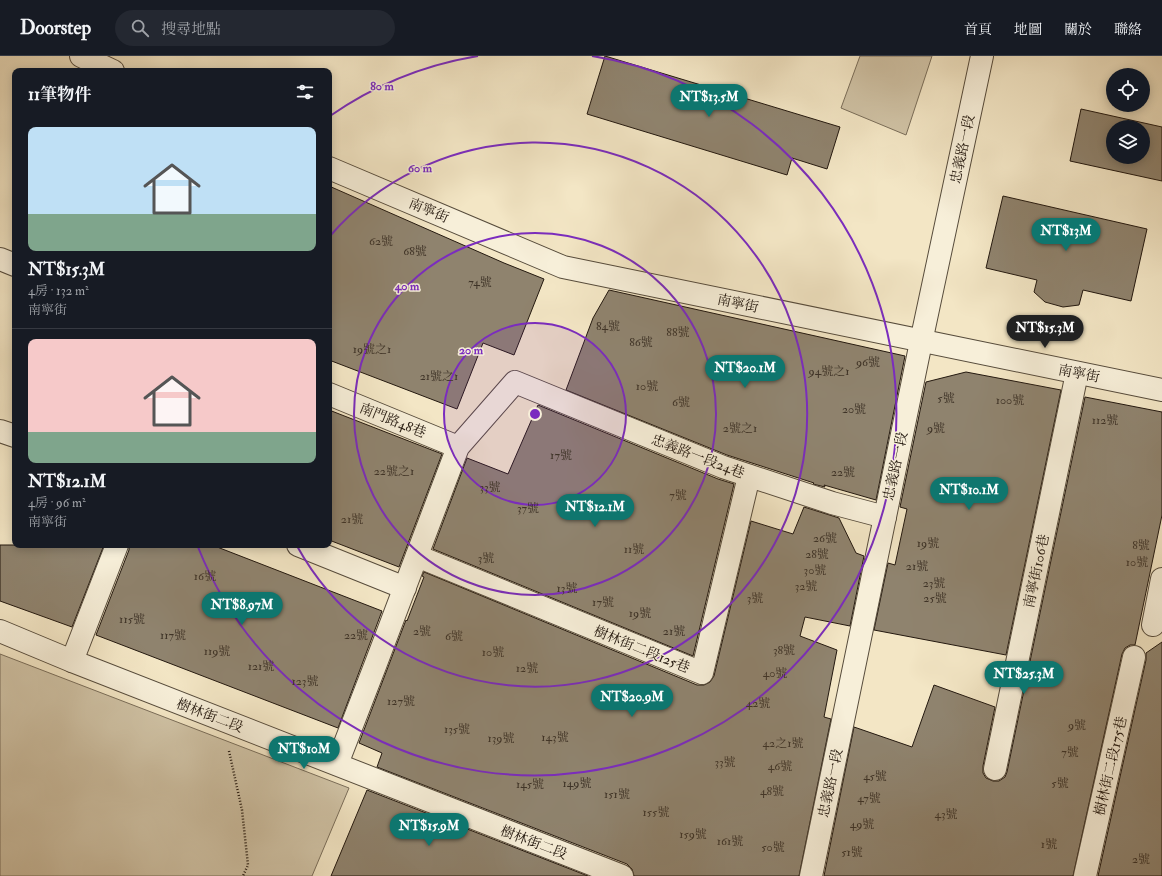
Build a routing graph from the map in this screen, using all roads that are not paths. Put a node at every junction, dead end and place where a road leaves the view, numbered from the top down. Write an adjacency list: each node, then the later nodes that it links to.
1 (81, 56): 3 (street)
2 (982, 56): 7 (street, 忠義路一段)
3 (107, 68)
4 (332, 169): 7 (street, 南寧街)
5 (0, 259): 6 (street)
6 (12, 264)
7 (921, 342): 8 (street, 南寧街); 15 (street, 忠義路一段)
8 (1077, 373): 9 (street, 南寧街); 26 (street, 南寧街106巷)
9 (1162, 390)
10 (332, 395): 13 (street, 南門路48巷)
11 (0, 431): 12 (street)
12 (12, 435)
13 (458, 447): 14 (street, 忠義路一段24巷); 18 (street)
14 (749, 476): 15 (street, 忠義路一段24巷); 18 (street, 樹林街二段125巷)
15 (885, 517): 28 (street, 忠義路一段)
16 (116, 548): 24 (street)
17 (305, 548): 20 (street)
18 (417, 556): 20 (street)
19 (1162, 579): 21 (street)
20 (405, 588): 25 (street)
21 (1153, 625)
22 (0, 630): 24 (street, 樹林街二段)
23 (1134, 656): 29 (street, 樹林街二段175巷)
24 (72, 661): 25 (street, 樹林街二段)
25 (337, 764): 27 (street, 樹林街二段)
26 (995, 770)
27 (622, 876)
28 (811, 876)
29 (1085, 876)

